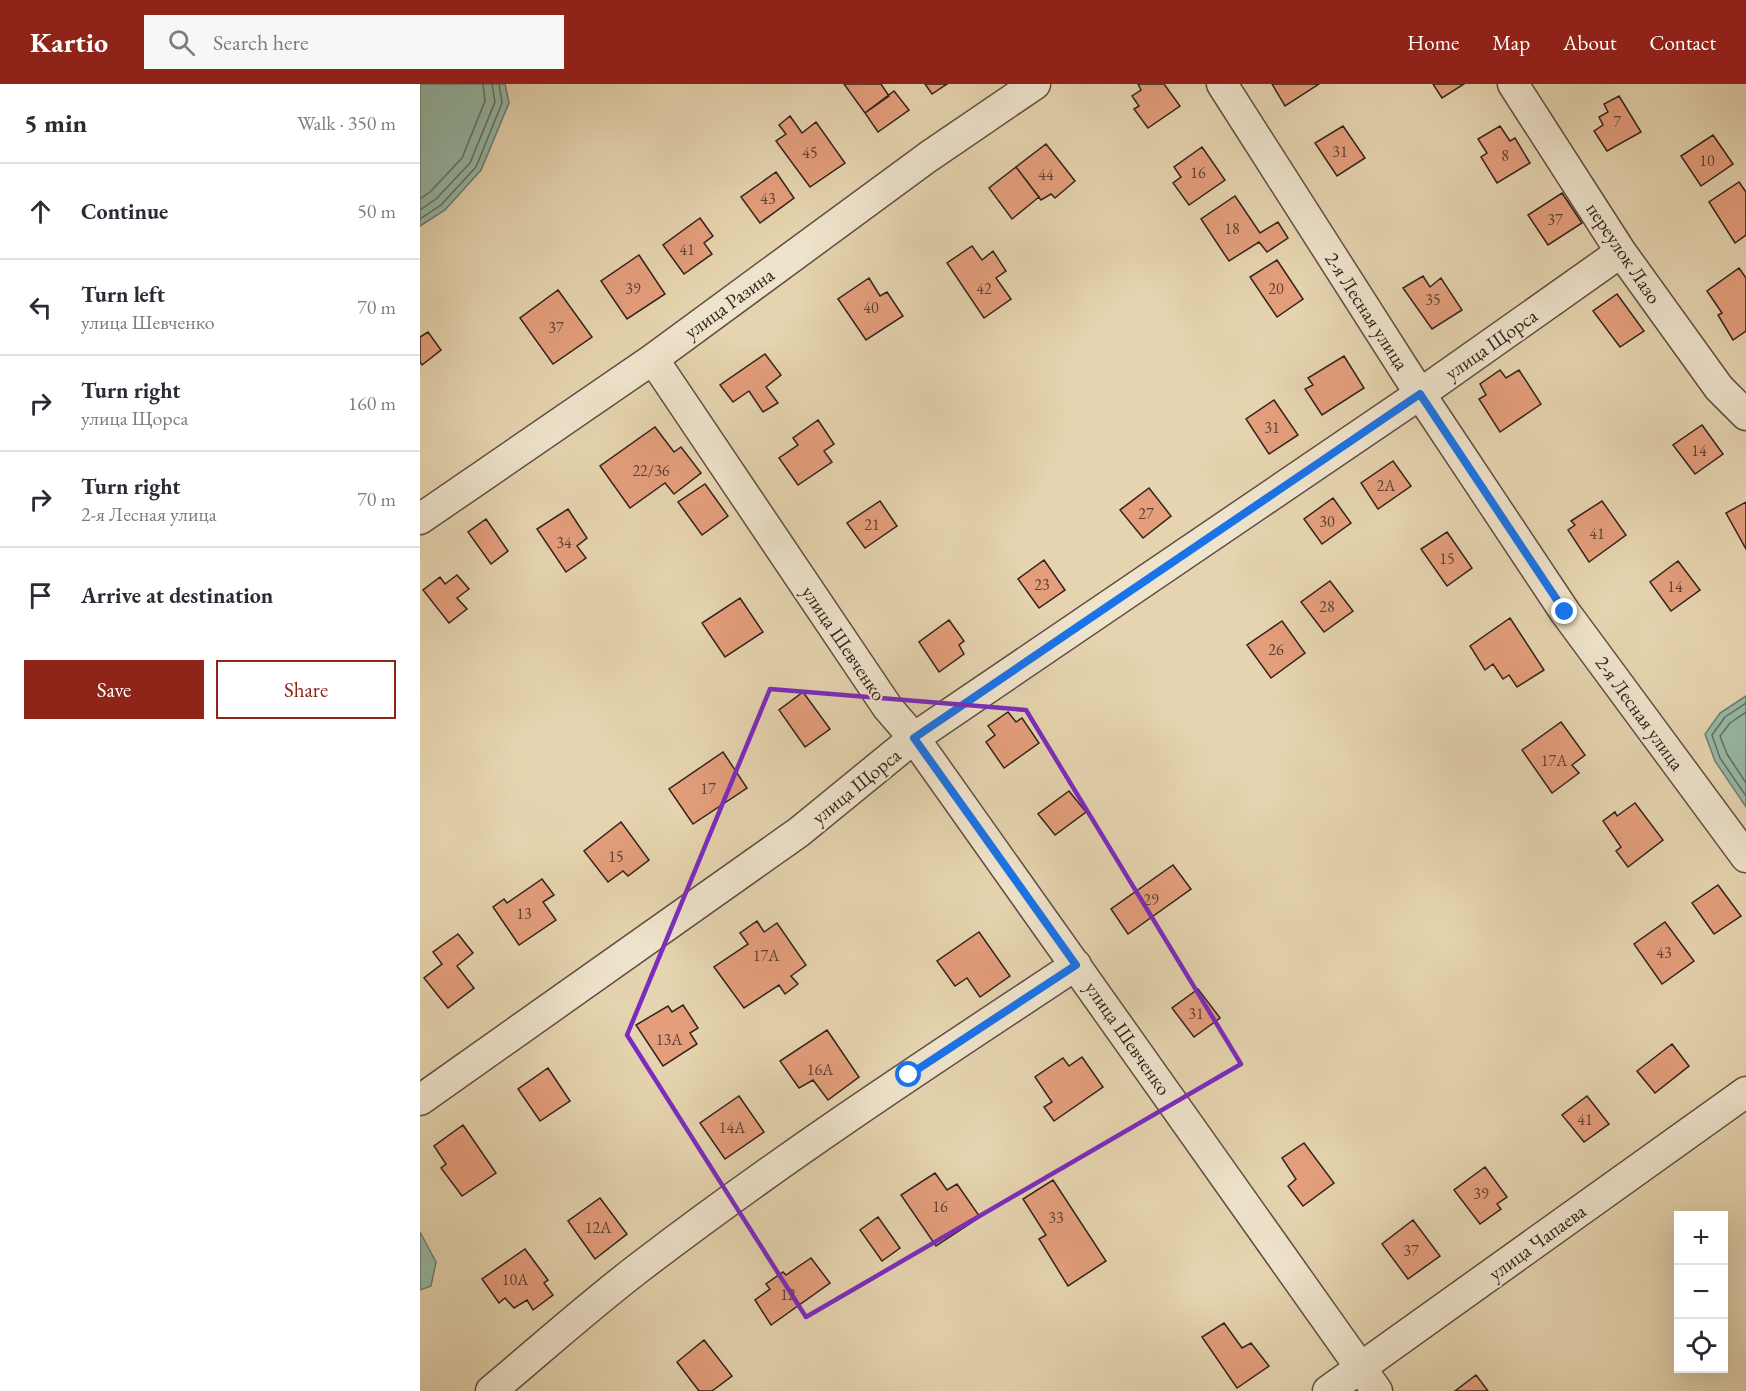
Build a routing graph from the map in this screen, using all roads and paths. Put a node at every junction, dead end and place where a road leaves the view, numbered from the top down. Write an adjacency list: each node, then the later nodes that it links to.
1 (1035, 84): 5 (street, улица Разина)
2 (1222, 84): 6 (street, 2-я Лесная улица)
3 (1513, 84): 4 (street, переулок Лазо)
4 (1622, 252): 6 (street, улица Щорса); 7 (street, переулок Лазо)
5 (653, 359): 8 (street, улица Разина); 9 (street, улица Шевченко)
6 (1420, 394): 9 (street, улица Щорса); 10 (street, 2-я Лесная улица)
7 (1746, 415)
8 (420, 519)
9 (914, 738): 11 (street, улица Шевченко); 13 (street, улица Щорса)
10 (1746, 857)
11 (1076, 965): 14 (street, улица Шевченко); 15 (street)
12 (1746, 1092): 14 (street, улица Чапаева)
13 (420, 1100)
14 (1369, 1380): 16 (street, улица Чапаева)
15 (490, 1391)
16 (1328, 1391)

